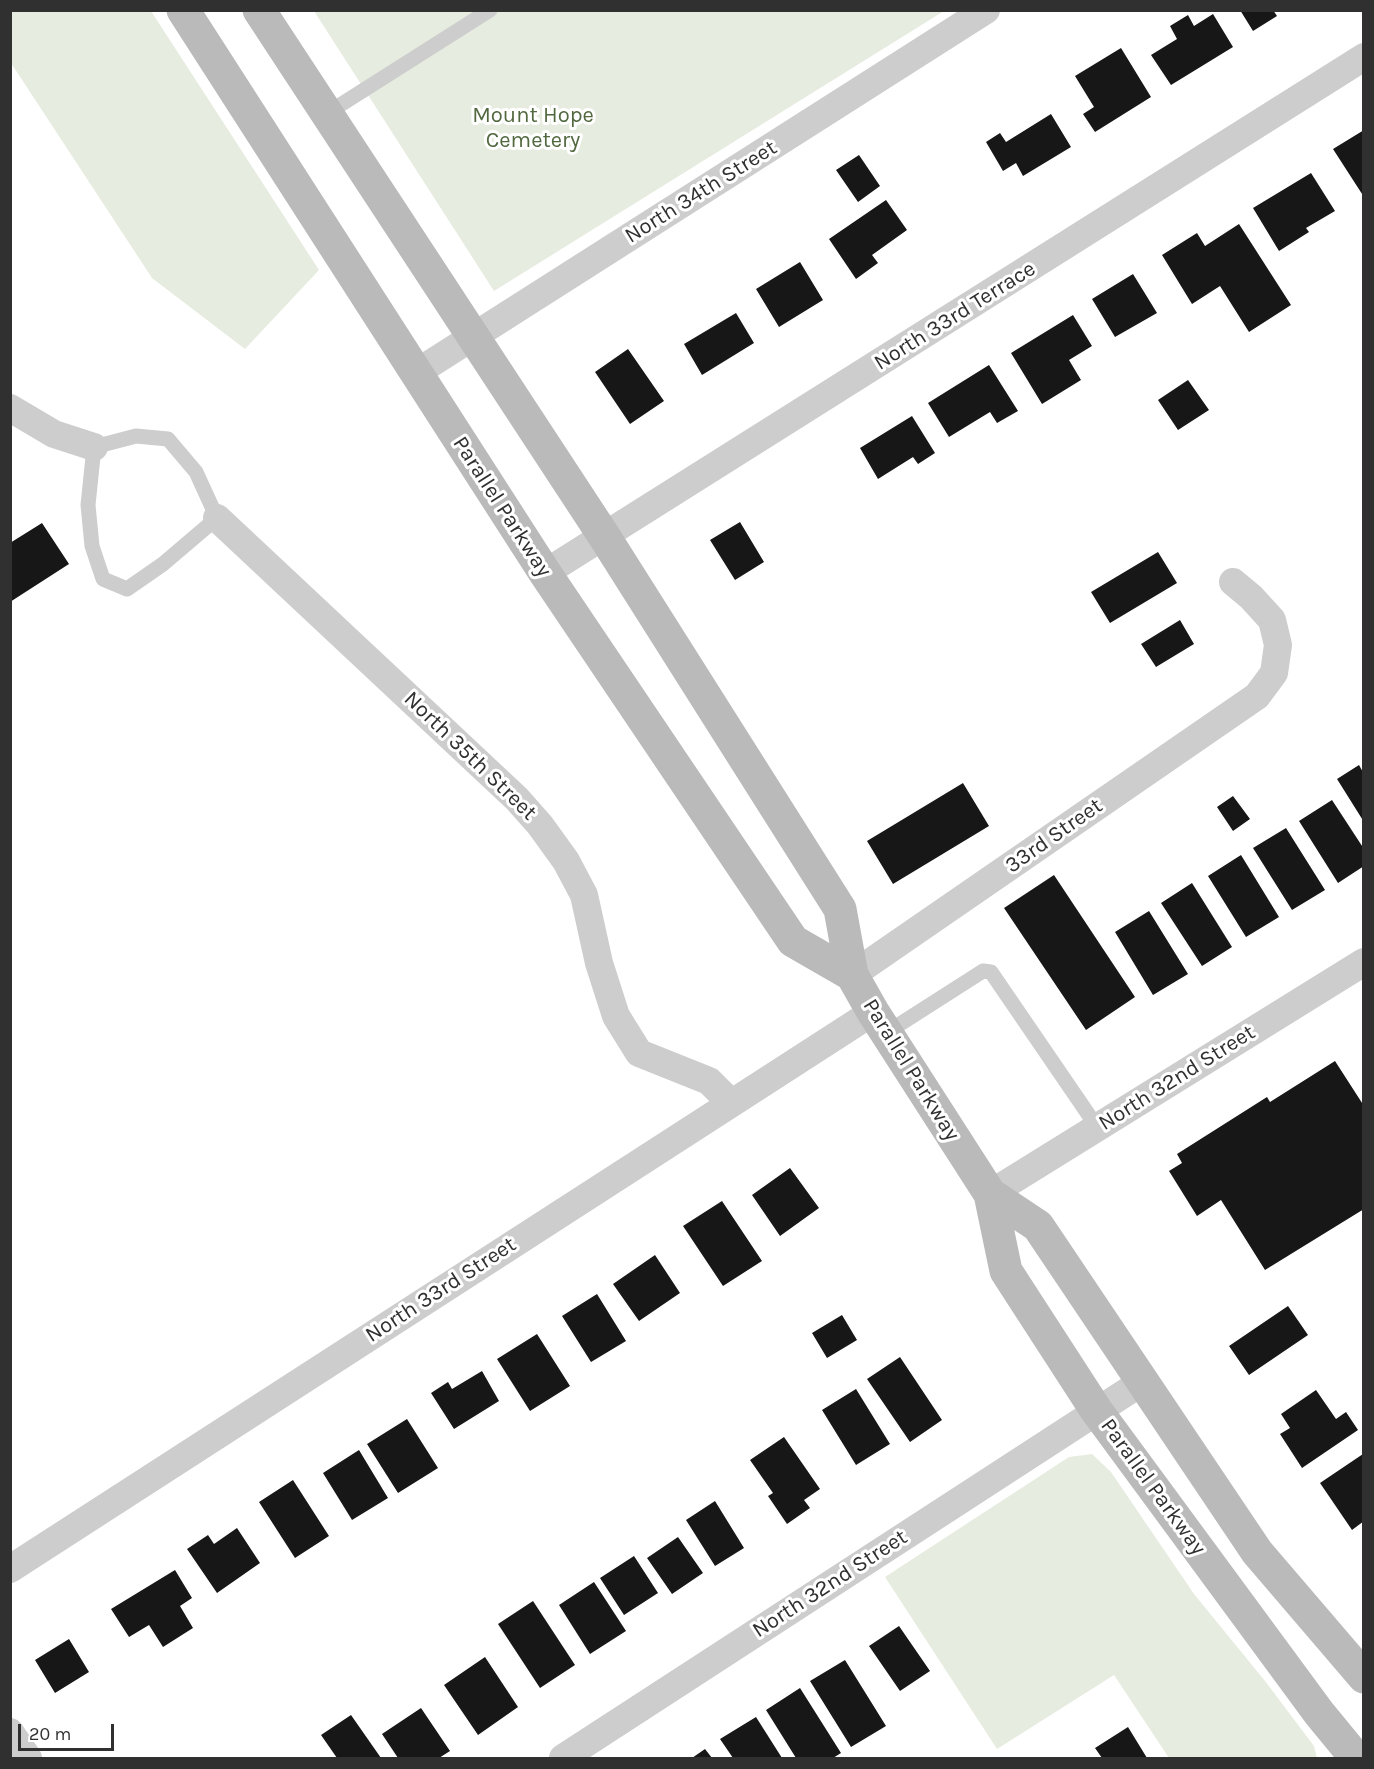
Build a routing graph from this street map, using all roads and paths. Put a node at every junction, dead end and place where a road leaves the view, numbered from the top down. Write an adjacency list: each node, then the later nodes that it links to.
1 (183, 10): 8 (main road, Parallel Parkway)
2 (259, 10): 6 (main road, Parallel Parkway)
3 (490, 10): 6 (lane)
4 (986, 10): 7 (street, North 34th Street)
5 (1364, 57): 12 (street, North 33rd Terrace)
6 (326, 114): 7 (main road, Parallel Parkway)
7 (472, 337): 8 (street, North 34th Street); 12 (main road, Parallel Parkway)
8 (416, 373): 13 (main road, Parallel Parkway)
9 (10, 408): 10 (street)
10 (93, 447): 11 (lane); 11 (lane)
11 (217, 518): 18 (street, North 35th Street)
12 (604, 536): 13 (street, North 33rd Terrace); 16 (main road, Parallel Parkway)
13 (545, 573): 16 (main road, Parallel Parkway)
14 (1233, 582): 16 (street, 33rd Street)
15 (1364, 962): 19 (street, North 32nd Street)
16 (852, 975): 17 (main road, Parallel Parkway)
17 (880, 1022): 18 (street, North 33rd Street); 19 (lane); 20 (main road, Parallel Parkway)
18 (730, 1102): 23 (street, North 33rd Street)
19 (1097, 1127): 20 (street, North 32nd Street)
20 (990, 1194): 21 (main road, Parallel Parkway); 22 (main road, Parallel Parkway)
21 (1142, 1382): 22 (street, North 32nd Street); 24 (main road, Parallel Parkway)
22 (1096, 1410): 27 (street, North 32nd Street); 28 (main road, Parallel Parkway)
23 (10, 1569)
24 (1364, 1677)
25 (10, 1732): 26 (street)
26 (28, 1758)
27 (563, 1758)
28 (1356, 1758)

